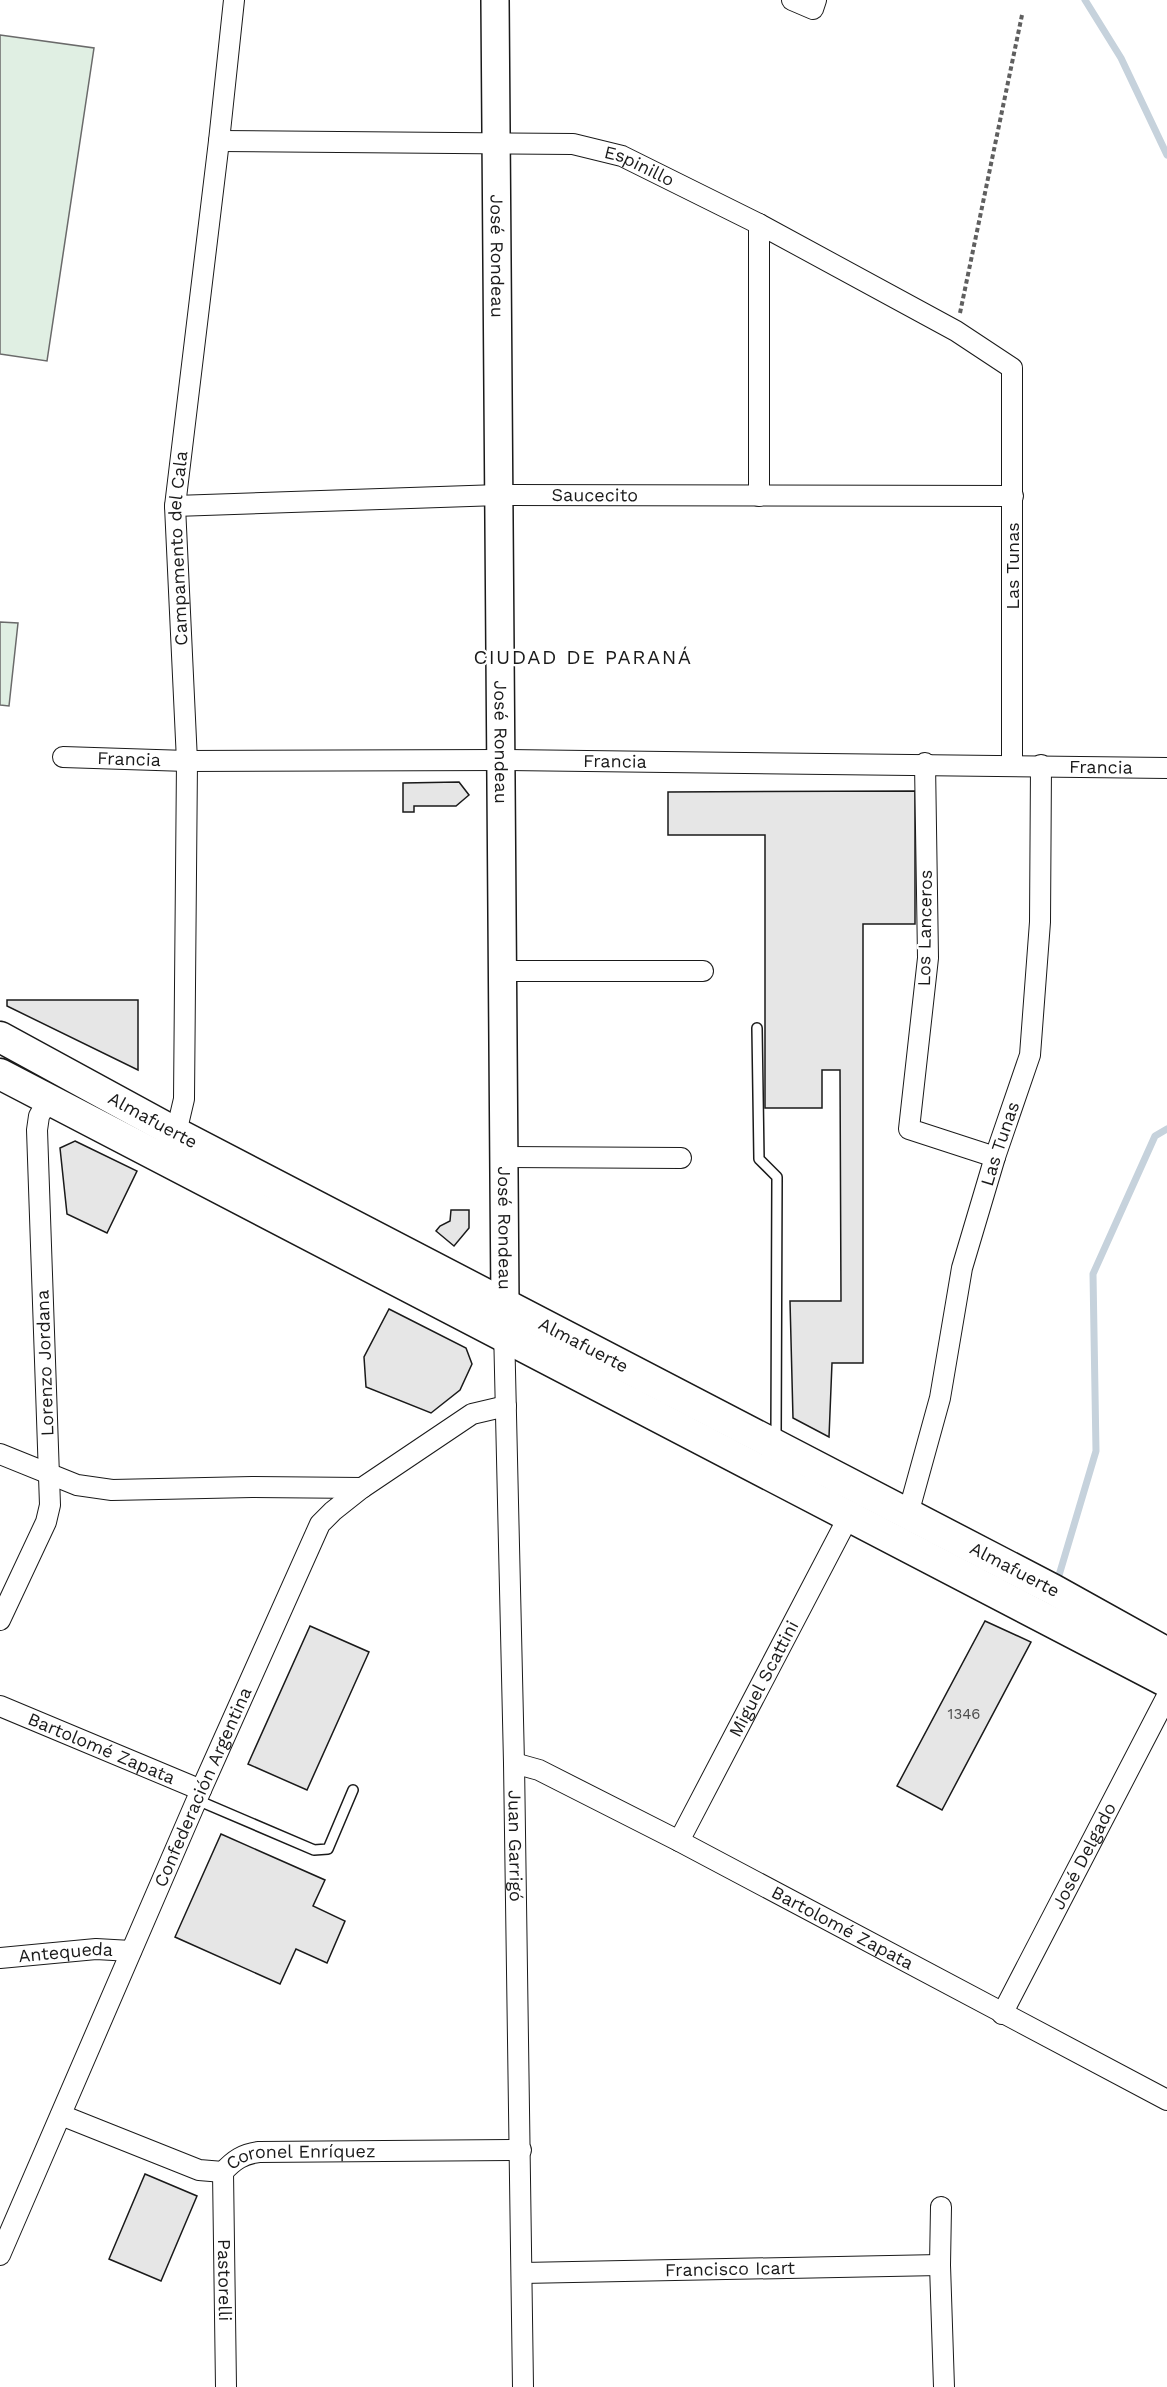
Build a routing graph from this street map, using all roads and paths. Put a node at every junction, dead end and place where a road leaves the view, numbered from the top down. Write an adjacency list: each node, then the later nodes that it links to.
1 (234, 0): 6 (street, Campamento del Cala)
2 (495, 0): 7 (street, José Rondeau)
3 (792, 0): 4 (street)
4 (814, 5)
5 (1022, 15): 9 (path)
6 (219, 141): 7 (street, Espinillo); 14 (street, Campamento del Cala)
7 (496, 143): 8 (street, Espinillo); 11 (street, José Rondeau)
8 (759, 224): 9 (street, Espinillo); 12 (street)
9 (956, 331): 10 (street, Espinillo)
10 (1012, 368): 13 (street, Las Tunas)
11 (499, 495): 12 (street, Saucecito); 14 (street, Saucecito); 16 (street, José Rondeau)
12 (759, 496): 13 (street, Saucecito)
13 (1013, 496): 19 (street, Las Tunas)
14 (175, 506): 17 (street, Campamento del Cala)
15 (63, 757): 17 (street, Francia)
16 (500, 760): 17 (street, Francia); 18 (street, Francia); 22 (street, José Rondeau)
17 (187, 761): 28 (street, Campamento del Cala)
18 (925, 763): 19 (street, Francia); 29 (street, Los Lanceros)
19 (1012, 765): 20 (street, Francia)
20 (1041, 765): 21 (street, Francia); 29 (street, Las Tunas)
21 (1167, 768)
22 (503, 971): 23 (street); 30 (street, José Rondeau)
23 (703, 971)
24 (757, 1028): 35 (lane)
25 (0, 1037): 28 (main road, Almafuerte)
26 (0, 1074): 27 (main road, Almafuerte)
27 (49, 1099): 33 (main road, Almafuerte); 37 (street, Lorenzo Jordana)
28 (176, 1133): 32 (main road, Almafuerte)
29 (995, 1156): 39 (street, Las Tunas)
30 (505, 1157): 31 (street); 32 (street, José Rondeau)
31 (681, 1158)
32 (506, 1304): 33 (street, Juan Garrigó); 35 (main road, Almafuerte)
33 (504, 1336): 34 (street, Juan Garrigó); 40 (main road, Almafuerte)
34 (506, 1406): 38 (street, Confederación Argentina); 46 (street, Juan Garrigó)
35 (776, 1445): 39 (main road, Almafuerte)
36 (0, 1454): 37 (street)
37 (49, 1473): 38 (street); 41 (street, Lorenzo Jordana)
38 (362, 1488): 48 (street, Confederación Argentina)
39 (908, 1514): 42 (main road, Almafuerte)
40 (849, 1516): 43 (main road, Almafuerte); 49 (street, Miguel Scattini)
41 (0, 1620)
42 (1166, 1649)
43 (1167, 1682)
44 (1167, 1696): 52 (street, José Delgado)
45 (0, 1706): 48 (street, Bartolomé Zapata)
46 (514, 1763): 49 (street, Bartolomé Zapata); 55 (street, Juan Garrigó)
47 (353, 1790): 48 (lane)
48 (199, 1795): 50 (street, Confederación Argentina)
49 (680, 1842): 52 (street, Bartolomé Zapata)
50 (131, 1951): 51 (street, Antequeda); 54 (street, Confederación Argentina)
51 (0, 1958)
52 (1002, 2014): 53 (street, Bartolomé Zapata)
53 (1167, 2100)
54 (61, 2115): 56 (street, Coronel Enríquez); 58 (street, Confederación Argentina)
55 (521, 2150): 56 (street, Coronel Enríquez); 60 (street, Juan Garrigó)
56 (223, 2172): 61 (street, Pastorelli)
57 (941, 2207): 59 (street)
58 (0, 2254)
59 (940, 2265): 60 (street, Francisco Icart); 63 (street)
60 (522, 2273): 62 (street, Juan Garrigó)
61 (226, 2387)
62 (523, 2387)
63 (944, 2387)

